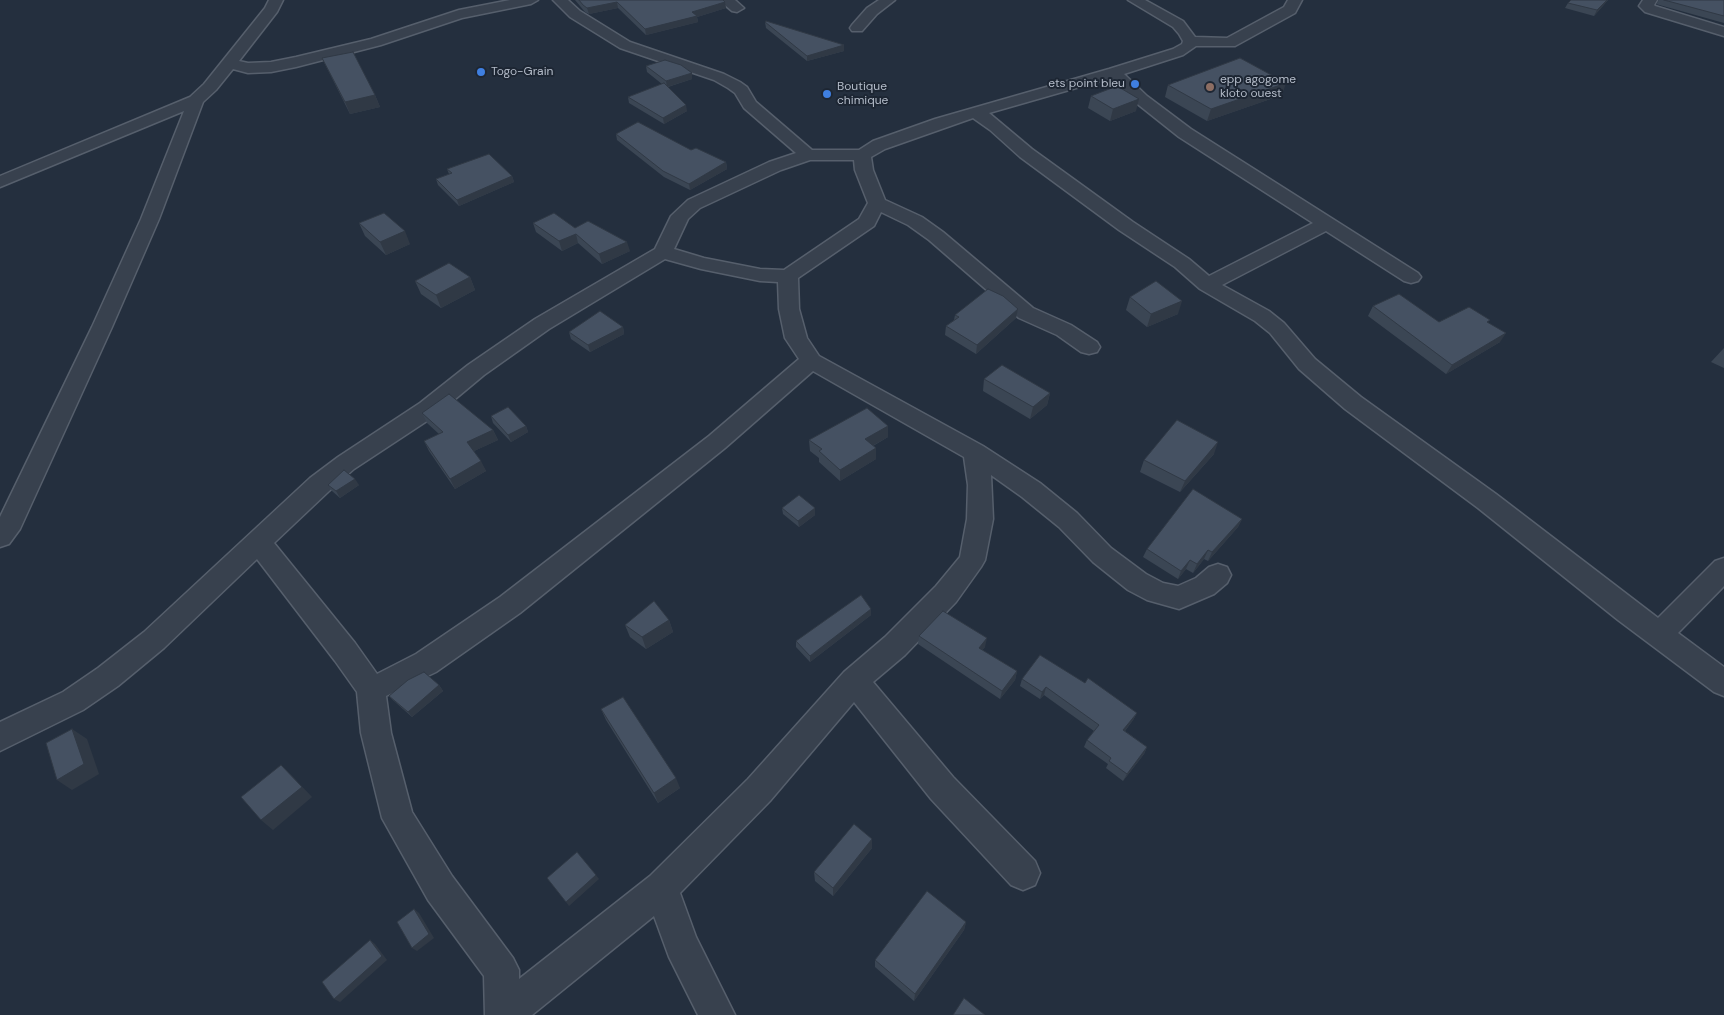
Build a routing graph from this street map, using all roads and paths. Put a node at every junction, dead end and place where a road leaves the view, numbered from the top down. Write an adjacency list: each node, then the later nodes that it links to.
1 (276, 0): 11 (street)
2 (531, 0): 11 (street)
3 (560, 0): 15 (street)
4 (888, 0): 8 (street)
5 (1135, 0): 10 (street)
6 (1295, 0): 10 (street)
7 (1650, 0): 9 (street)
8 (857, 28)
9 (1724, 32)
10 (1190, 41): 12 (street)
11 (229, 63): 13 (street)
12 (1114, 72): 14 (street); 19 (street)
13 (196, 100): 17 (street); 27 (street)
14 (976, 112): 16 (street); 23 (street)
15 (808, 155): 16 (street); 20 (street)
16 (862, 155): 18 (street)
17 (0, 182)
18 (877, 203): 21 (street); 24 (street)
19 (1326, 224): 22 (street); 23 (street)
20 (663, 252): 21 (street); 28 (street)
21 (788, 276): 25 (street)
22 (1411, 277)
23 (1207, 285): 31 (street)
24 (1089, 347)
25 (811, 361): 26 (street); 34 (street)
26 (975, 452): 30 (street); 32 (street)
27 (0, 537)
28 (258, 543): 34 (street); 35 (street)
29 (1724, 569): 31 (street)
30 (1218, 575)
31 (1659, 635): 33 (street)
32 (854, 681): 36 (street); 37 (street)
33 (1724, 683)
34 (370, 689): 38 (street)
35 (0, 737)
36 (1022, 872)
37 (662, 888): 38 (street); 39 (street)
38 (503, 1014)
39 (717, 1015)

